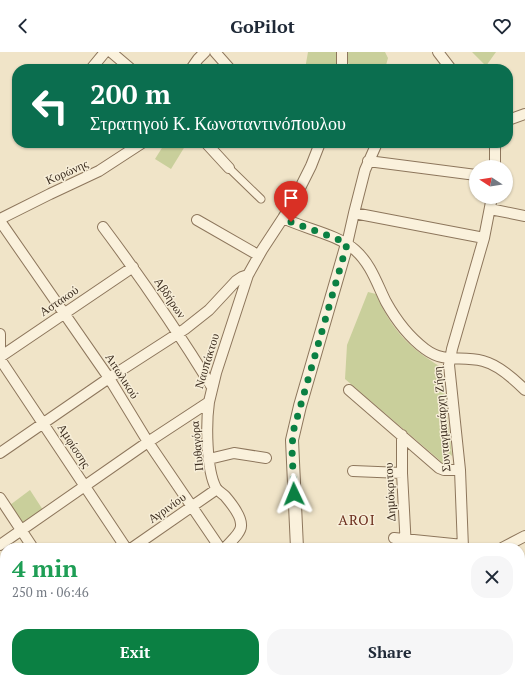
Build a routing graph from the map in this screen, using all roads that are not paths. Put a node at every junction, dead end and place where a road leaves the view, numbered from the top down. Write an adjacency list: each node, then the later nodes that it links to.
1 (105, 52): 7 (street)
2 (111, 52): 8 (street)
3 (205, 52): 9 (street)
4 (215, 52): 10 (street)
5 (342, 52): 11 (street)
6 (438, 52): 12 (street)
7 (95, 64)
8 (125, 64)
9 (194, 64)
10 (226, 64)
11 (342, 64)
12 (447, 64)
13 (525, 114): 14 (street)
14 (513, 118)
15 (135, 148): 30 (street, Κορώνης)
16 (211, 148): 22 (street)
17 (318, 148): 29 (street, Ναυπάκτου)
18 (374, 148): 21 (street)
19 (495, 148): 20 (street)
20 (495, 160)
21 (368, 161): 23 (street); 27 (street)
22 (229, 168): 24 (street)
23 (469, 174)
24 (261, 199)
25 (491, 204): 26 (street, Συνταγματάρχη Ζήση)
26 (490, 209): 28 (street); 33 (street, Συνταγματάρχη Ζήση)
27 (354, 213): 33 (street); 34 (street)
28 (525, 216)
29 (283, 218): 34 (street); 35 (street, Ναυπάκτου)
30 (0, 220): 38 (street, Αιτωλικού)
31 (197, 220): 35 (street)
32 (103, 227): 36 (street, Αβδήρων)
33 (484, 238): 43 (street, Συνταγματάρχη Ζήση)
34 (347, 244): 43 (street); 71 (street)
35 (258, 255): 37 (street, Ναυπάκτου)
36 (133, 267): 38 (street, Αστακού); 39 (street, Αβδήρων)
37 (248, 275): 39 (street); 45 (street, Ναυπάκτου)
38 (65, 313): 42 (street, Αστακού); 44 (street, Αιτωλικού)
39 (179, 333): 44 (street); 45 (street, Αβδήρων)
40 (0, 334): 41 (street)
41 (0, 348)
42 (0, 358): 49 (street, Αμφίσσης)
43 (449, 359): 47 (street); 55 (street, Συνταγματάρχη Ζήση)
44 (109, 378): 49 (street); 51 (street, Αιτωλικού)
45 (212, 387): 48 (street, Ναυπάκτου)
46 (349, 390): 50 (street)
47 (525, 390)
48 (209, 402): 51 (street, Ναυπάκτου); 54 (street, Πυθαγόρα)
49 (43, 422): 52 (street); 58 (street, Αμφίσσης)
50 (402, 435): 55 (street); 57 (street, Δημόκριτου)
51 (148, 442): 58 (street, Ναυπάκτου); 61 (street, Αιτωλικού)
52 (0, 453)
53 (266, 458): 54 (street)
54 (209, 459): 59 (street, Πυθαγόρα)
55 (460, 470): 73 (street, Συνταγματάρχη Ζήση)
56 (353, 471): 57 (street)
57 (402, 472): 72 (street, Δημόκριτου)
58 (85, 486): 62 (street, Ναυπάκτου); 67 (street, Αμφίσσης)
59 (217, 489): 61 (street, Αγρινίου); 70 (street, Πυθαγόρα)
60 (0, 498): 62 (street)
61 (192, 506): 68 (street, Αγρινίου); 69 (street, Αιτωλικού)
62 (22, 531): 65 (street, Ναυπάκτου); 66 (street)
63 (525, 536): 74 (street)
64 (394, 538): 72 (street)
65 (3, 543)
66 (30, 543)
67 (123, 543)
68 (139, 543)
69 (217, 543)
70 (229, 543)
71 (297, 543)
72 (406, 543)
73 (463, 543)
74 (512, 543)

